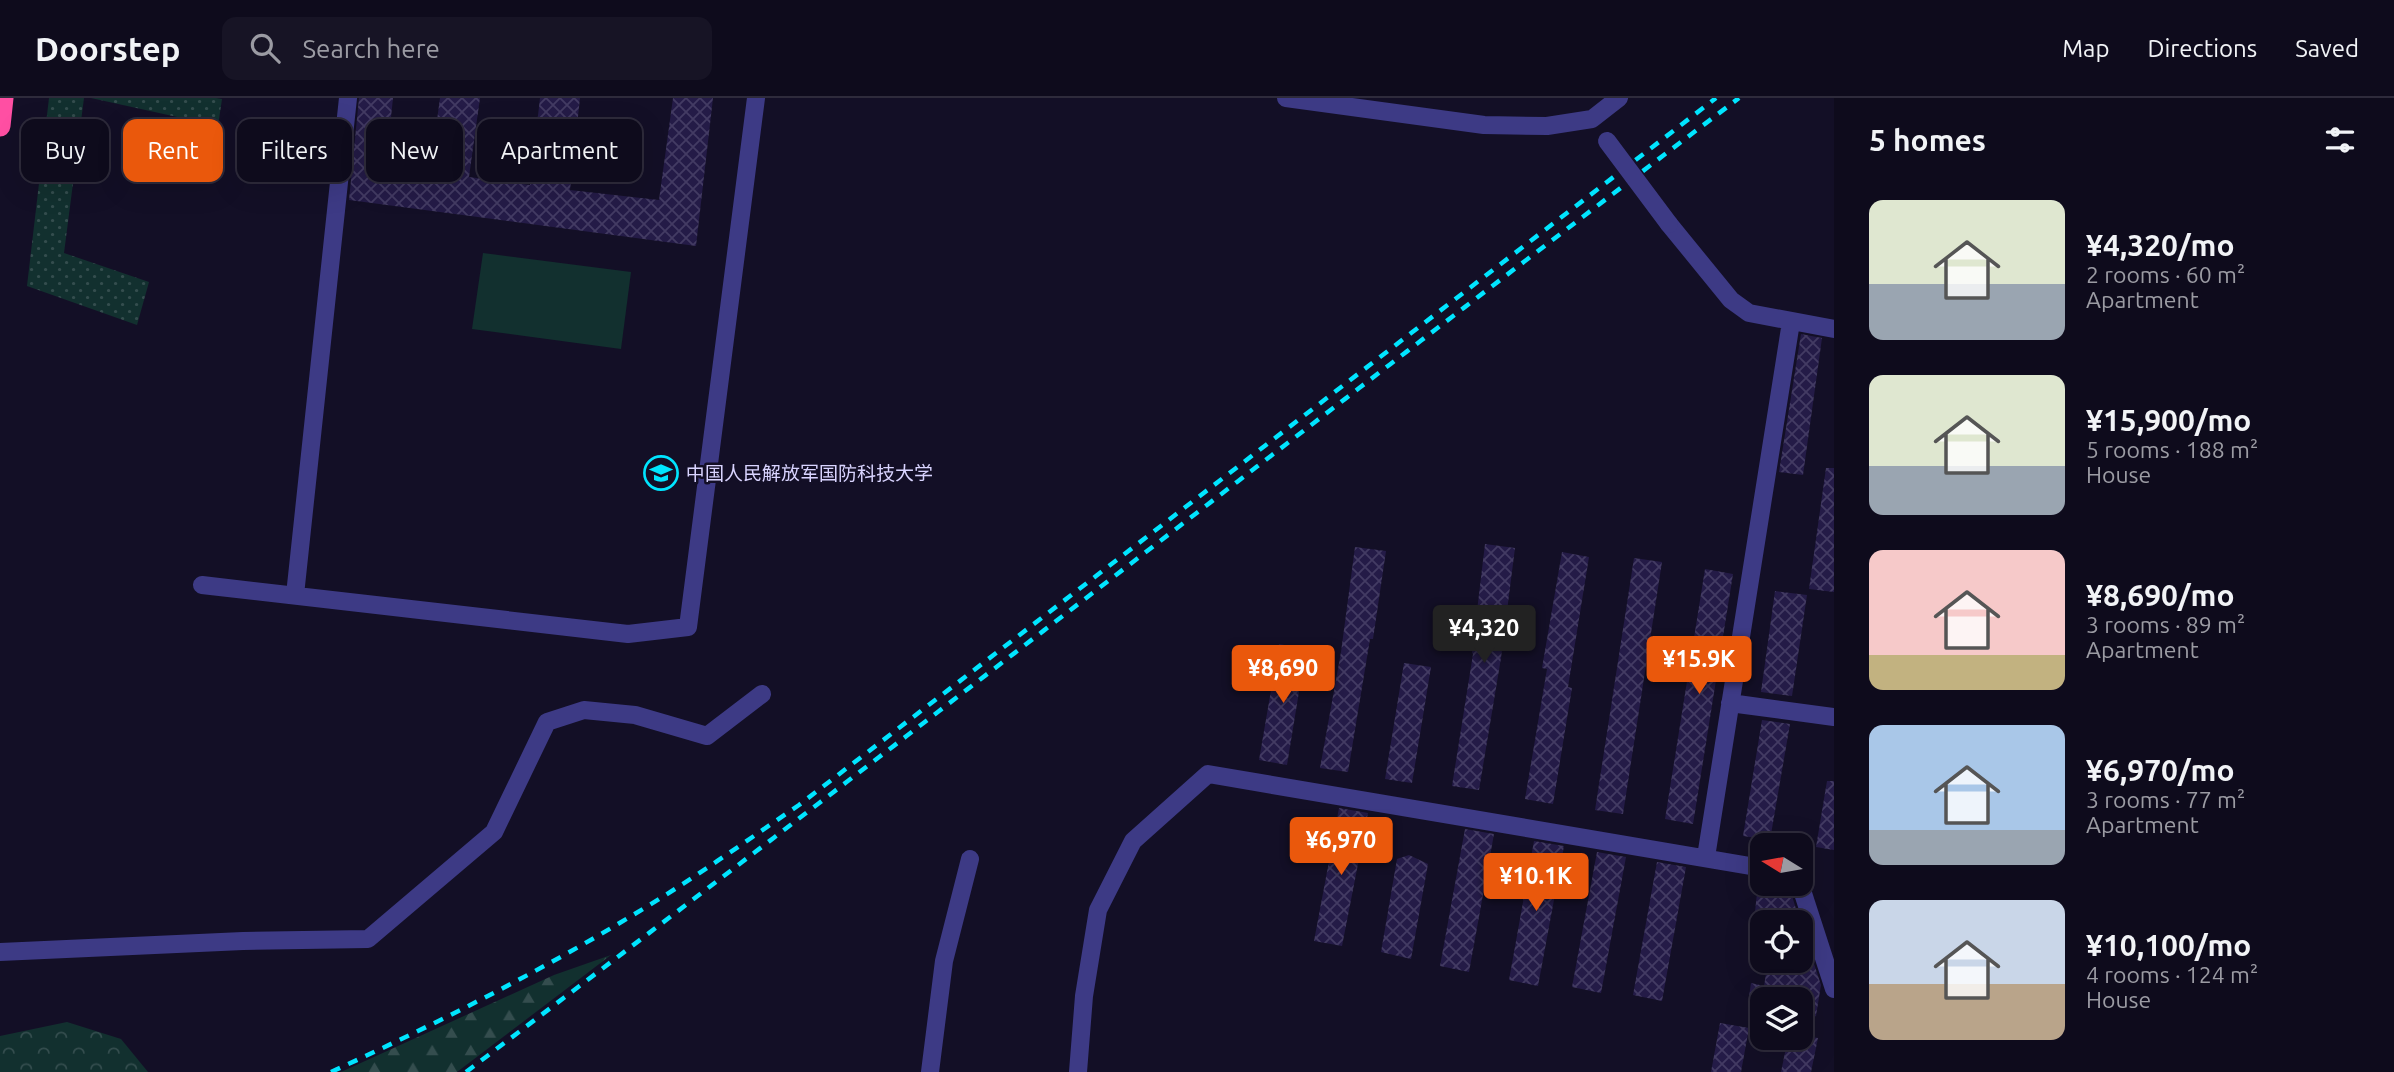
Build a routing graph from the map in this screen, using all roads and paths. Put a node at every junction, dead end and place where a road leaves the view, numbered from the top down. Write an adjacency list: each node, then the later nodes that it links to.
1 (3, 98): 7 (highway)
2 (348, 98): 11 (street)
3 (756, 98): 11 (street)
4 (1286, 98): 6 (street)
5 (1619, 98): 6 (street)
6 (1592, 119): 8 (street, bridge)
7 (0, 126)
8 (1791, 323): 9 (street); 13 (street)
9 (1834, 329)
10 (202, 585): 11 (street)
11 (295, 595)
12 (762, 694): 19 (street)
13 (1730, 703): 14 (street); 15 (street)
14 (1834, 717)
15 (1706, 857): 17 (street); 22 (street)
16 (971, 859): 21 (street)
17 (1750, 866)
18 (1804, 896): 20 (street)
19 (0, 952)
20 (1834, 989)
21 (930, 1072)
22 (1078, 1072)

